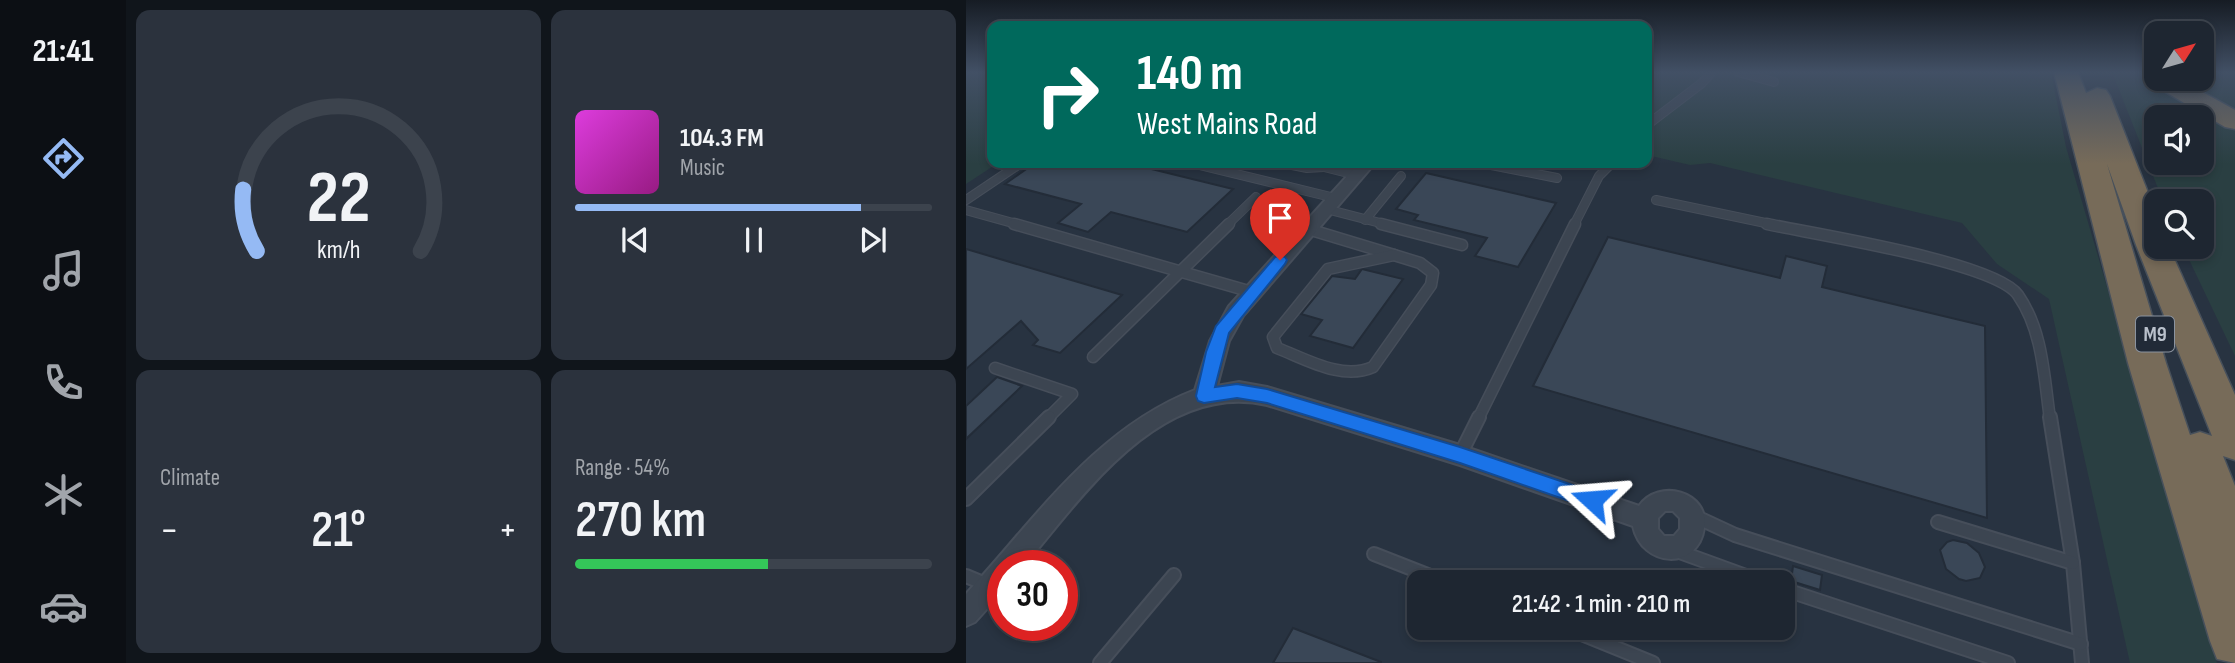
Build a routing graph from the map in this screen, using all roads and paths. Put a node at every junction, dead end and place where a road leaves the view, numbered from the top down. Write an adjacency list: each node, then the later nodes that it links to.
1 (1676, 103): 5 (lane)
2 (2075, 103): 6 (highway, M9)
3 (2100, 103): 29 (highway, M9)
4 (2203, 103): 7 (highway)
5 (1652, 121)
6 (2081, 121): 35 (highway, M9); 49 (highway)
7 (2235, 121)
8 (1014, 168): 16 (lane)
9 (1208, 168): 18 (lane)
10 (1506, 168): 14 (lane)
11 (1607, 168): 30 (lane)
12 (1361, 169): 18 (street)
13 (1401, 176): 20 (lane)
14 (1557, 178)
15 (1256, 197): 24 (lane)
16 (966, 200)
17 (1656, 200): 39 (lane)
18 (1331, 204): 20 (lane); 21 (street)
19 (966, 210): 24 (lane)
20 (1365, 220): 22 (lane)
21 (1308, 229): 23 (lane); 25 (street)
22 (1462, 245)
23 (1394, 255): 23 (lane)
24 (1181, 271): 25 (lane); 26 (lane)
25 (1252, 292): 28 (street)
26 (1093, 357)
27 (995, 368): 31 (lane)
28 (1204, 396): 30 (street); 37 (street)
29 (2235, 442)
30 (1460, 455): 33 (street)
31 (966, 499)
32 (1691, 515): 33 (street); 36 (street); 50 (lane)
33 (1645, 519): 36 (street)
34 (1938, 522): 39 (lane)
35 (2235, 544)
36 (1663, 546): 41 (lane)
37 (1022, 550)
38 (1374, 555): 40 (lane)
39 (2073, 563): 50 (lane)
40 (1414, 570)
41 (1729, 570)
42 (1174, 575): 51 (lane)
43 (966, 576): 44 (lane)
44 (987, 578)
45 (987, 590): 47 (street)
46 (1795, 593): 53 (lane)
47 (966, 613)
48 (1596, 640): 52 (lane)
49 (2235, 640)
50 (2081, 644): 54 (lane)
51 (1100, 663)
52 (1653, 663)
53 (2008, 663)
54 (2082, 663)

